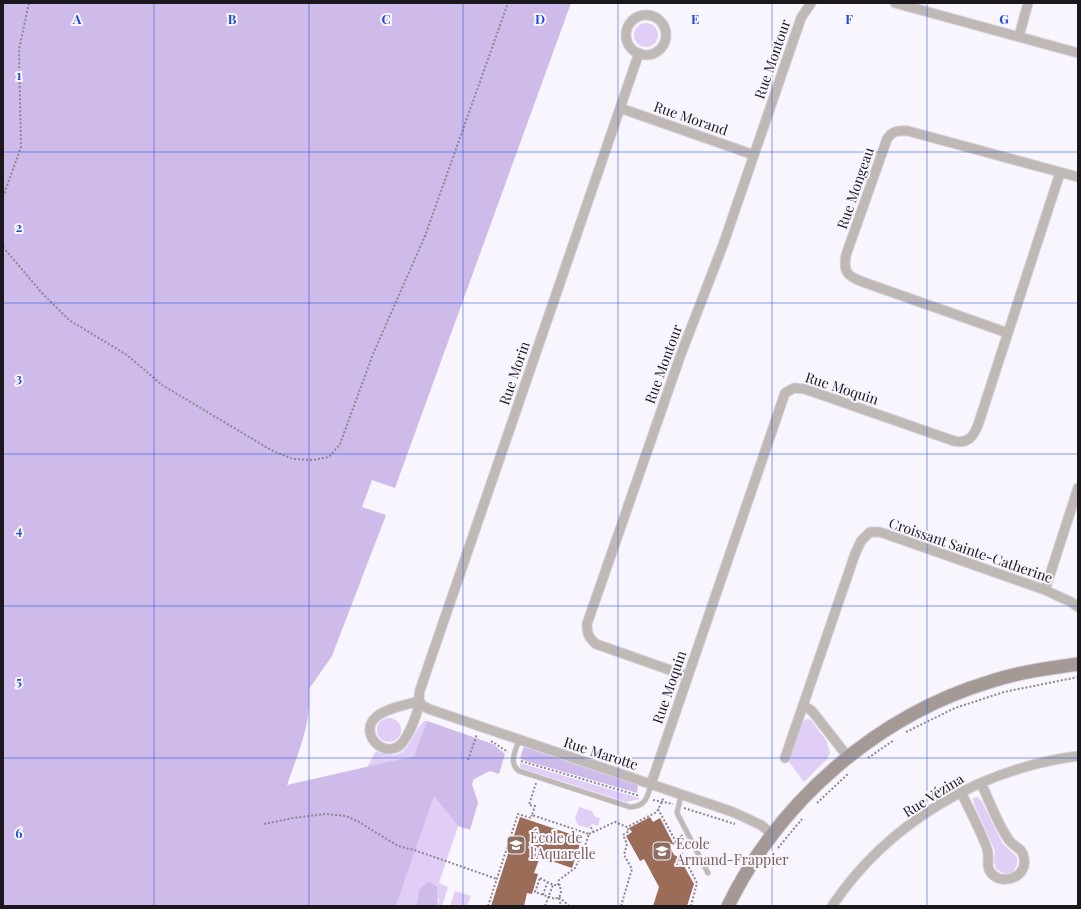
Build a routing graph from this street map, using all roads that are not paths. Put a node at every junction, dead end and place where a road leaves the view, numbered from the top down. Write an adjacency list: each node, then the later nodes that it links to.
1 (811, 3): 8 (street, Rue Montour)
2 (895, 3): 4 (street)
3 (1028, 3): 4 (street)
4 (1019, 36): 5 (street)
5 (1078, 53)
6 (639, 54): 6 (street); 7 (street, Rue Morin)
7 (620, 108): 8 (street, Rue Morand); 17 (street, Rue Morin)
8 (754, 155): 16 (street, Rue Montour)
9 (1060, 173): 10 (street, Rue Mongeau); 11 (street, Rue Moquin); 11 (street, Rue Mongeau)
10 (1078, 178)
11 (1008, 333): 16 (street, Rue Moquin)
12 (1078, 488): 13 (street)
13 (1045, 590): 14 (street, Croissant Sainte-Catherine); 18 (street, Croissant Sainte-Catherine)
14 (1078, 607)
15 (1078, 664): 21 (street)
16 (687, 676): 24 (street, Rue Moquin)
17 (419, 701): 17 (street, Rue Morin); 19 (street, Rue Marotte)
18 (803, 705): 21 (street); 22 (street, Croissant Sainte-Catherine)
19 (519, 740): 24 (street, Rue Marotte); 24 (lane)
20 (1078, 756): 23 (street, Rue Vézina)
21 (848, 757): 27 (street)
22 (785, 758)
23 (981, 783): 25 (street, Rue Vézina); 25 (street)
24 (651, 784): 26 (street, Rue Marotte)
25 (961, 792): 30 (street, Rue Vézina)
26 (681, 794): 27 (street, Rue Marotte); 28 (lane)
27 (772, 834): 29 (street)
28 (708, 873)
29 (728, 906)
30 (832, 906)

